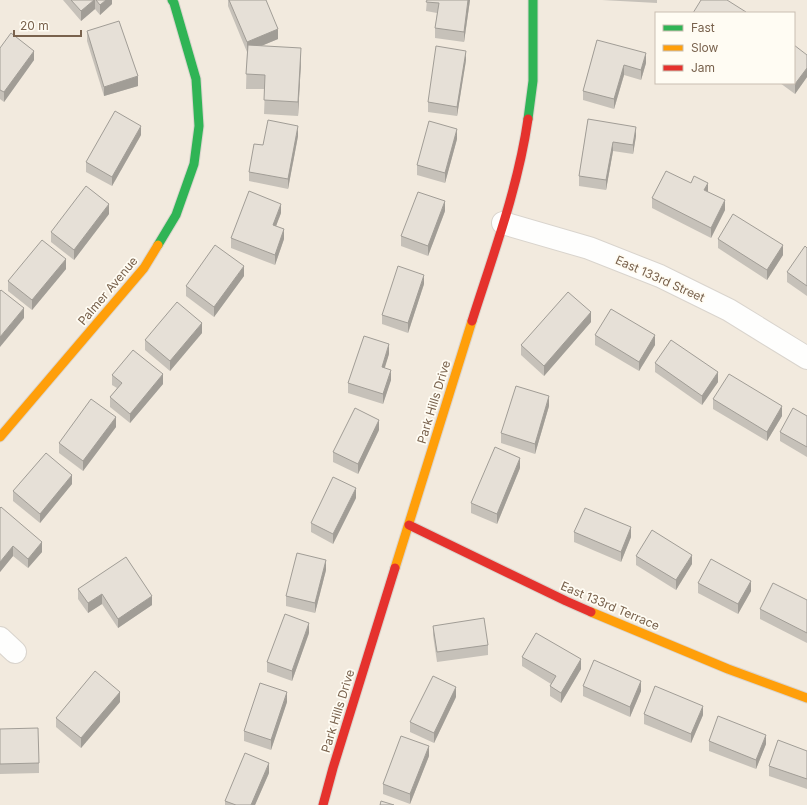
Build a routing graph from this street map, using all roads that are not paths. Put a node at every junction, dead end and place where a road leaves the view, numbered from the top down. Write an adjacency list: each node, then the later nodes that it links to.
1 (172, 0): 5 (street, Palmer Avenue)
2 (533, 0): 3 (street, Park Hills Drive)
3 (503, 223): 4 (street, East 133rd Street); 6 (street, Park Hills Drive)
4 (807, 358)
5 (0, 436)
6 (408, 525): 7 (street, East 133rd Terrace); 8 (street, Park Hills Drive)
7 (807, 698)
8 (323, 805)

